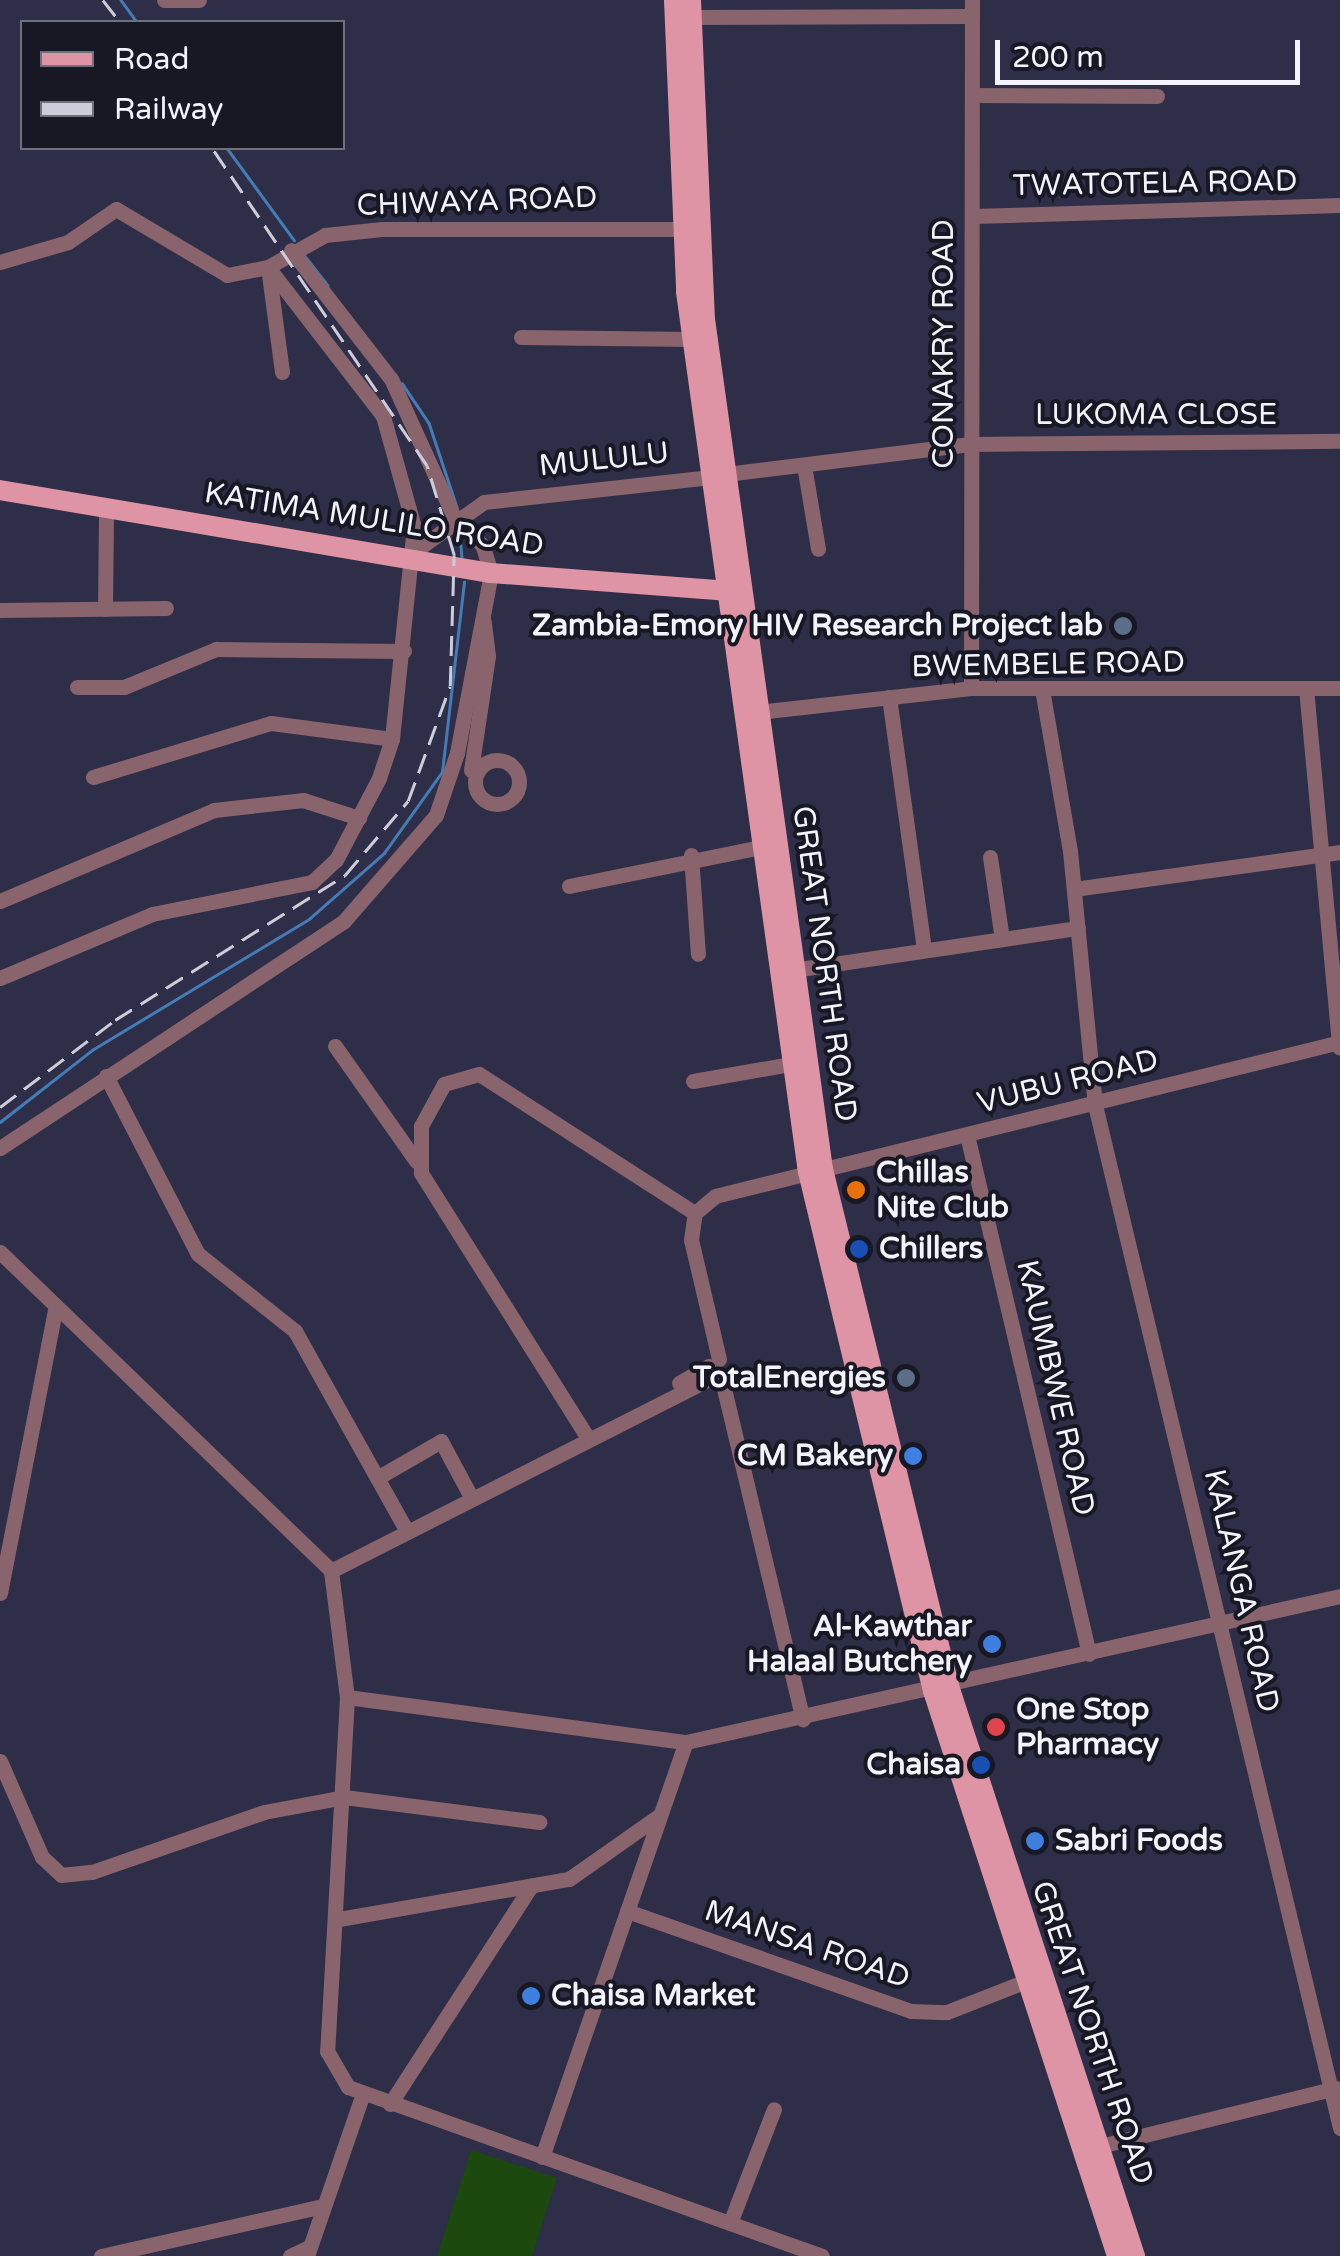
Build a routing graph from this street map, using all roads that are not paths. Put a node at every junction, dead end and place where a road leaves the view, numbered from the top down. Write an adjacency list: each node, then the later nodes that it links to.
1 (164, 0): 2 (street)
2 (199, 0)
3 (674, 0): 10 (main road, GREAT NORTH ROAD)
4 (972, 8): 5 (street); 6 (street, CONAKRY ROAD)
5 (691, 9): 10 (main road, GREAT NORTH ROAD)
6 (972, 95): 7 (street); 9 (street, CONAKRY ROAD)
7 (1157, 96)
8 (1340, 205): 9 (street, TWATOTELA ROAD)
9 (972, 216): 18 (street, CONAKRY ROAD)
10 (689, 229): 11 (street, CHIWAYA ROAD); 15 (main road, GREAT NORTH ROAD); 20 (main road, GREAT NORTH ROAD)
11 (292, 250): 13 (street, CHIWAYA ROAD); 23 (street)
12 (0, 262): 13 (street)
13 (268, 267): 16 (street); 25 (street)
14 (521, 337): 15 (street)
15 (692, 339): 20 (main road, GREAT NORTH ROAD)
16 (282, 372)
17 (1340, 442): 18 (street, LUKOMA CLOSE)
18 (972, 444): 19 (street, LUKOMA CLOSE); 34 (street, CONAKRY ROAD)
19 (804, 465): 20 (street, MULULU); 24 (street)
20 (717, 476): 23 (street, MULULU); 27 (main road, GREAT NORTH ROAD)
21 (0, 490): 22 (main road, KATIMA MULILO ROAD)
22 (106, 510): 25 (main road, KATIMA MULILO ROAD); 28 (street)
23 (454, 517): 25 (street); 26 (street)
24 (818, 549)
25 (414, 556): 26 (main road, KATIMA MULILO ROAD); 32 (street)
26 (491, 573): 27 (main road, KATIMA MULILO ROAD); 31 (street)
27 (731, 591): 39 (main road, GREAT NORTH ROAD); 44 (main road, GREAT NORTH ROAD)
28 (106, 608): 29 (street); 30 (street)
29 (166, 608)
30 (0, 610)
31 (481, 613): 41 (street); 61 (street)
32 (404, 651): 33 (street); 40 (street)
33 (77, 687)
34 (972, 688): 37 (street, BWEMBELE ROAD); 38 (street, BWEMBELE ROAD)
35 (1306, 688): 36 (street, BWEMBELE ROAD); 37 (street, BWEMBELE ROAD); 47 (street)
36 (1340, 688)
37 (1042, 689): 50 (street, KALANGA ROAD)
38 (889, 697): 39 (street, BWEMBELE ROAD); 54 (street)
39 (758, 712): 56 (main road, GREAT NORTH ROAD)
40 (392, 738): 42 (street); 43 (street)
41 (471, 770)
42 (92, 777)
43 (359, 818): 51 (street); 57 (street)
44 (760, 846): 46 (street); 60 (main road, GREAT NORTH ROAD)
45 (1340, 852): 47 (street)
46 (691, 855): 49 (street); 55 (street)
47 (1318, 855): 50 (street); 58 (street)
48 (990, 857): 53 (street)
49 (569, 886)
50 (1074, 890): 52 (street, KALANGA ROAD)
51 (0, 901)
52 (1078, 928): 53 (street); 63 (street, KALANGA ROAD)
53 (1002, 938): 54 (street)
54 (924, 949): 56 (street)
55 (698, 954)
56 (793, 970): 67 (main road, GREAT NORTH ROAD)
57 (0, 978)
58 (1339, 1045): 63 (street, VUBU ROAD)
59 (335, 1046): 66 (street)
60 (790, 1064): 62 (street); 67 (main road, GREAT NORTH ROAD)
61 (106, 1076): 65 (street); 73 (street)
62 (693, 1081)
63 (1095, 1105): 64 (street, VUBU ROAD); 79 (street, KALANGA ROAD)
64 (967, 1135): 67 (street, VUBU ROAD); 80 (street, KAUMBWE ROAD)
65 (0, 1148)
66 (416, 1160): 68 (street); 72 (street)
67 (816, 1171): 68 (street, VUBU ROAD); 81 (main road, GREAT NORTH ROAD)
68 (695, 1212): 71 (street)
69 (0, 1252): 70 (street)
70 (55, 1311): 76 (street); 77 (street)
71 (716, 1369): 72 (street); 83 (street)
72 (586, 1435): 74 (street)
73 (377, 1478): 74 (street); 75 (street)
74 (469, 1493): 75 (street)
75 (404, 1526): 76 (street)
76 (331, 1570): 82 (street)
77 (0, 1593)
78 (1340, 1596): 79 (street)
79 (1221, 1624): 80 (street); 93 (street, KALANGA ROAD)
80 (1088, 1654): 81 (street)
81 (941, 1688): 83 (street); 92 (main road, GREAT NORTH ROAD); 98 (main road, GREAT NORTH ROAD)
82 (347, 1697): 84 (street); 86 (street)
83 (804, 1719): 84 (street)
84 (686, 1742): 87 (street)
85 (0, 1762): 86 (street)
86 (344, 1797): 88 (street); 91 (street)
87 (660, 1816): 89 (street); 90 (street)
88 (539, 1822)
89 (532, 1886): 91 (street); 95 (street)
90 (628, 1911): 92 (street, MANSA ROAD); 99 (street)
91 (339, 1919): 94 (street)
92 (1026, 1981): 106 (main road, GREAT NORTH ROAD)
93 (1335, 2089): 97 (street, KALANGA ROAD); 98 (street)
94 (363, 2093): 95 (street); 100 (street)
95 (390, 2104): 99 (street)
96 (774, 2109): 101 (street)
97 (1340, 2128)
98 (1100, 2146): 107 (main road, GREAT NORTH ROAD)
99 (542, 2157): 101 (street)
100 (323, 2206): 102 (street); 103 (street)
101 (730, 2223): 105 (street)
102 (308, 2252): 104 (street)
103 (101, 2256)
104 (290, 2256)
105 (822, 2256)
106 (1117, 2256)
107 (1136, 2256)

